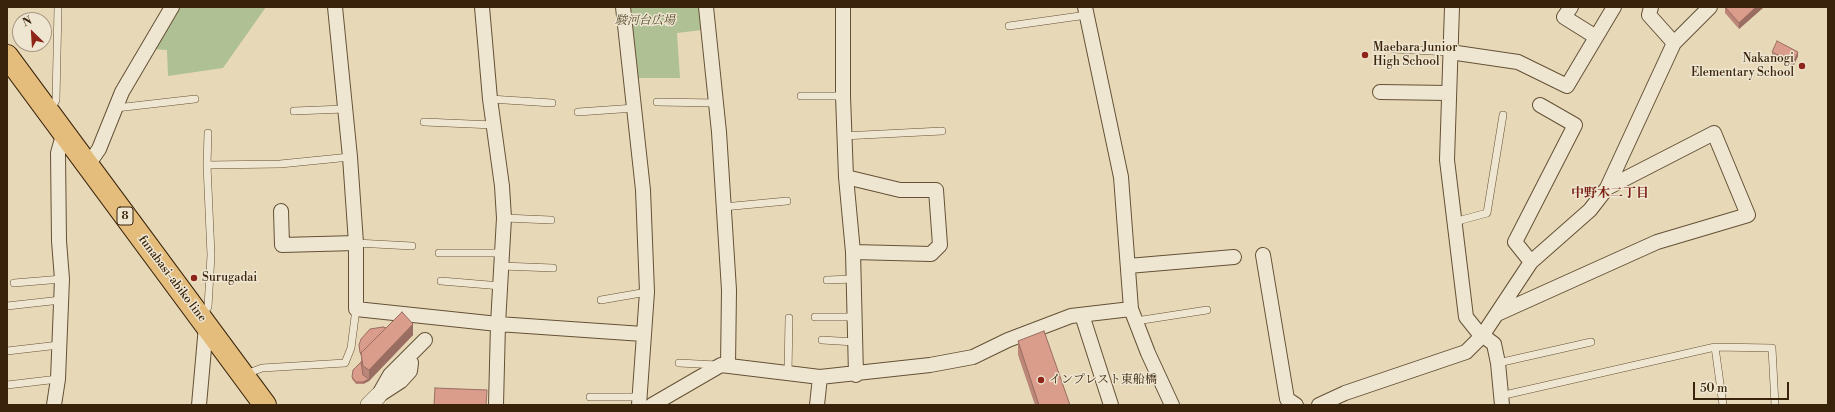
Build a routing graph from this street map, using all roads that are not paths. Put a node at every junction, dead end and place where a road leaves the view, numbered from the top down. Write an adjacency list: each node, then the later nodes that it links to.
1 (58, 7): 35 (lane)
2 (172, 7): 30 (street)
3 (335, 7): 32 (street)
4 (482, 7): 25 (street)
5 (623, 7): 31 (street)
6 (706, 7): 28 (street)
7 (843, 7): 23 (street)
8 (1452, 7): 18 (street)
9 (1570, 7): 15 (street)
10 (1614, 7): 15 (street)
11 (1651, 7): 16 (street)
12 (1710, 7): 16 (street)
13 (1086, 11): 14 (lane); 62 (street)
14 (1010, 26)
15 (1596, 37): 18 (street)
16 (1674, 43): 47 (street)
17 (1394, 49): 18 (lane)
18 (1450, 52): 21 (street)
19 (7, 56): 35 (main road, funabasi-abiko line / 8)
20 (1380, 92): 21 (street)
21 (1449, 93): 53 (street)
22 (801, 96): 23 (lane)
23 (842, 96): 42 (street)
24 (195, 99): 30 (lane)
25 (490, 99): 27 (lane); 38 (street)
26 (657, 102): 28 (lane)
27 (552, 103)
28 (716, 103): 49 (street)
29 (1540, 105): 61 (street)
30 (116, 108): 44 (street)
31 (635, 108): 34 (lane); 70 (street)
32 (344, 109): 33 (lane); 43 (street)
33 (294, 112)
34 (578, 112)
35 (49, 113): 40 (main road, funabasi-abiko line / 8)
36 (1503, 116): 53 (lane)
37 (424, 122): 38 (lane)
38 (494, 125): 51 (street)
39 (942, 131): 42 (lane)
40 (64, 132): 44 (main road, funabasi-abiko line / 8); 64 (street)
41 (208, 133): 45 (lane)
42 (843, 136): 46 (street)
43 (350, 157): 45 (lane); 54 (street)
44 (88, 165): 83 (main road, funabasi-abiko line / 8)
45 (207, 165): 83 (lane)
46 (846, 177): 56 (street); 56 (street)
47 (1607, 188): 61 (street); 76 (street)
48 (787, 201): 49 (lane)
49 (723, 207): 95 (street)
50 (281, 211): 54 (street)
51 (504, 218): 52 (lane); 60 (street)
52 (551, 220)
53 (1454, 222): 85 (street)
54 (356, 243): 55 (lane); 74 (street)
55 (412, 246)
56 (853, 252): 65 (street)
57 (439, 253): 60 (lane)
58 (1263, 255): 114 (street)
59 (1234, 257): 62 (street)
60 (502, 259): 63 (lane); 69 (street)
61 (1531, 262): 76 (street)
62 (1128, 266): 78 (street)
63 (553, 268)
64 (62, 278): 68 (lane); 71 (street)
65 (854, 279): 66 (lane); 80 (street)
66 (827, 280)
67 (441, 281): 69 (lane)
68 (14, 284)
69 (501, 286): 82 (street)
70 (647, 292): 72 (lane); 84 (street)
71 (61, 300): 73 (lane); 90 (street)
72 (601, 300)
73 (7, 306)
74 (356, 309): 82 (street); 97 (lane)
75 (1207, 310): 78 (lane)
76 (1496, 314): 85 (street)
77 (1082, 315): 78 (street); 98 (street); 112 (street)
78 (1133, 315): 113 (street)
79 (815, 317): 80 (lane)
80 (854, 317): 88 (street)
81 (789, 318): 96 (lane)
82 (498, 324): 84 (street); 109 (street)
83 (206, 325): 97 (main road, funabasi-abiko line / 8); 107 (street)
84 (642, 334): 105 (street)
85 (1482, 336): 93 (street); 115 (street)
86 (425, 340): 104 (street)
87 (822, 340): 88 (lane)
88 (855, 342): 98 (street)
89 (1591, 342): 93 (lane)
90 (59, 345): 92 (lane); 100 (street)
91 (1714, 347): 103 (lane); 116 (lane); 117 (lane)
92 (7, 351)
93 (1498, 362): 103 (street)
94 (679, 363): 95 (lane)
95 (725, 366): 96 (street); 110 (street)
96 (788, 373): 99 (street)
97 (244, 375): 108 (main road, funabasi-abiko line / 8)
98 (856, 375): 99 (street)
99 (820, 377): 111 (street)
100 (58, 380): 101 (lane); 106 (street)
101 (7, 385)
102 (590, 397): 105 (lane)
103 (1501, 400)
104 (373, 401)
105 (639, 401)
106 (54, 405)
107 (199, 405)
108 (265, 405)
109 (496, 405)
110 (652, 405)
111 (817, 405)
112 (1111, 405)
113 (1172, 405)
114 (1296, 405)
115 (1319, 405)
116 (1723, 405)
117 (1775, 405)

